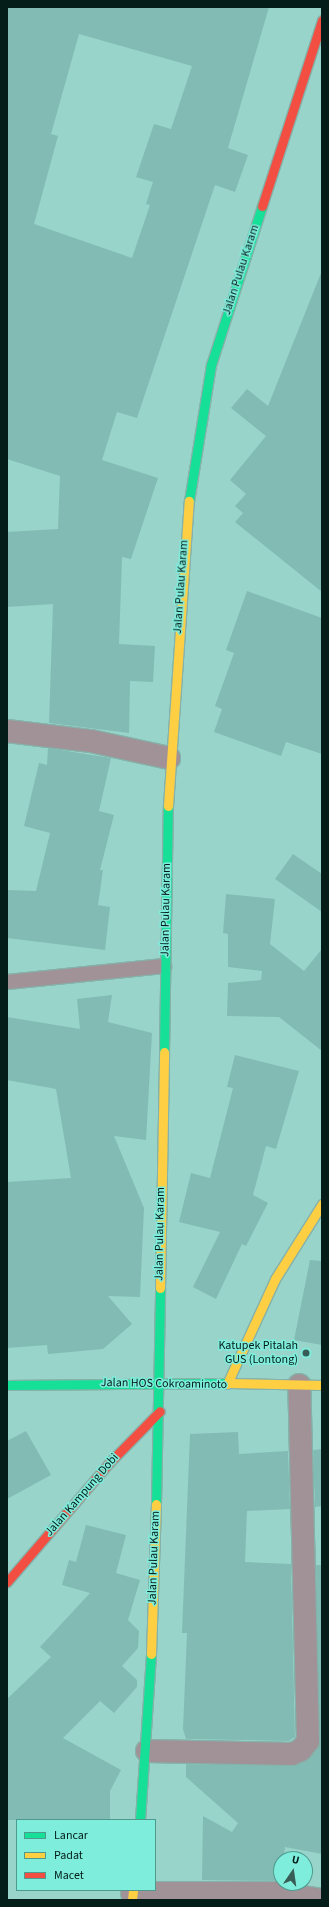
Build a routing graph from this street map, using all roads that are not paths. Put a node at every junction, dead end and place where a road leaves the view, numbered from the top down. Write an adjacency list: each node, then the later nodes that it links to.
1 (322, 20): 2 (street, Jalan Pulau Karam)
2 (320, 33): 4 (street, Jalan Pulau Karam)
3 (7, 731): 4 (street)
4 (169, 758): 5 (street, Jalan Pulau Karam)
5 (164, 966): 6 (lane); 8 (street, Jalan Pulau Karam)
6 (7, 982)
7 (322, 1204): 10 (street)
8 (158, 1382): 9 (street, Jalan HOS Cokroaminoto); 10 (street, Jalan HOS Cokroaminoto); 13 (street, Jalan Pulau Karam)
9 (7, 1384)
10 (227, 1384): 11 (street, Jalan HOS Cokroaminoto)
11 (299, 1385): 12 (street, Jalan HOS Cokroaminoto); 15 (street)
12 (322, 1385)
13 (160, 1411): 14 (street, Jalan Kampung Dobi); 15 (street, Jalan Pulau Karam)
14 (7, 1582)
15 (147, 1751): 16 (street, Jalan Pulau Karam)
16 (140, 1819)
17 (133, 1894): 18 (street)
18 (322, 1900)

